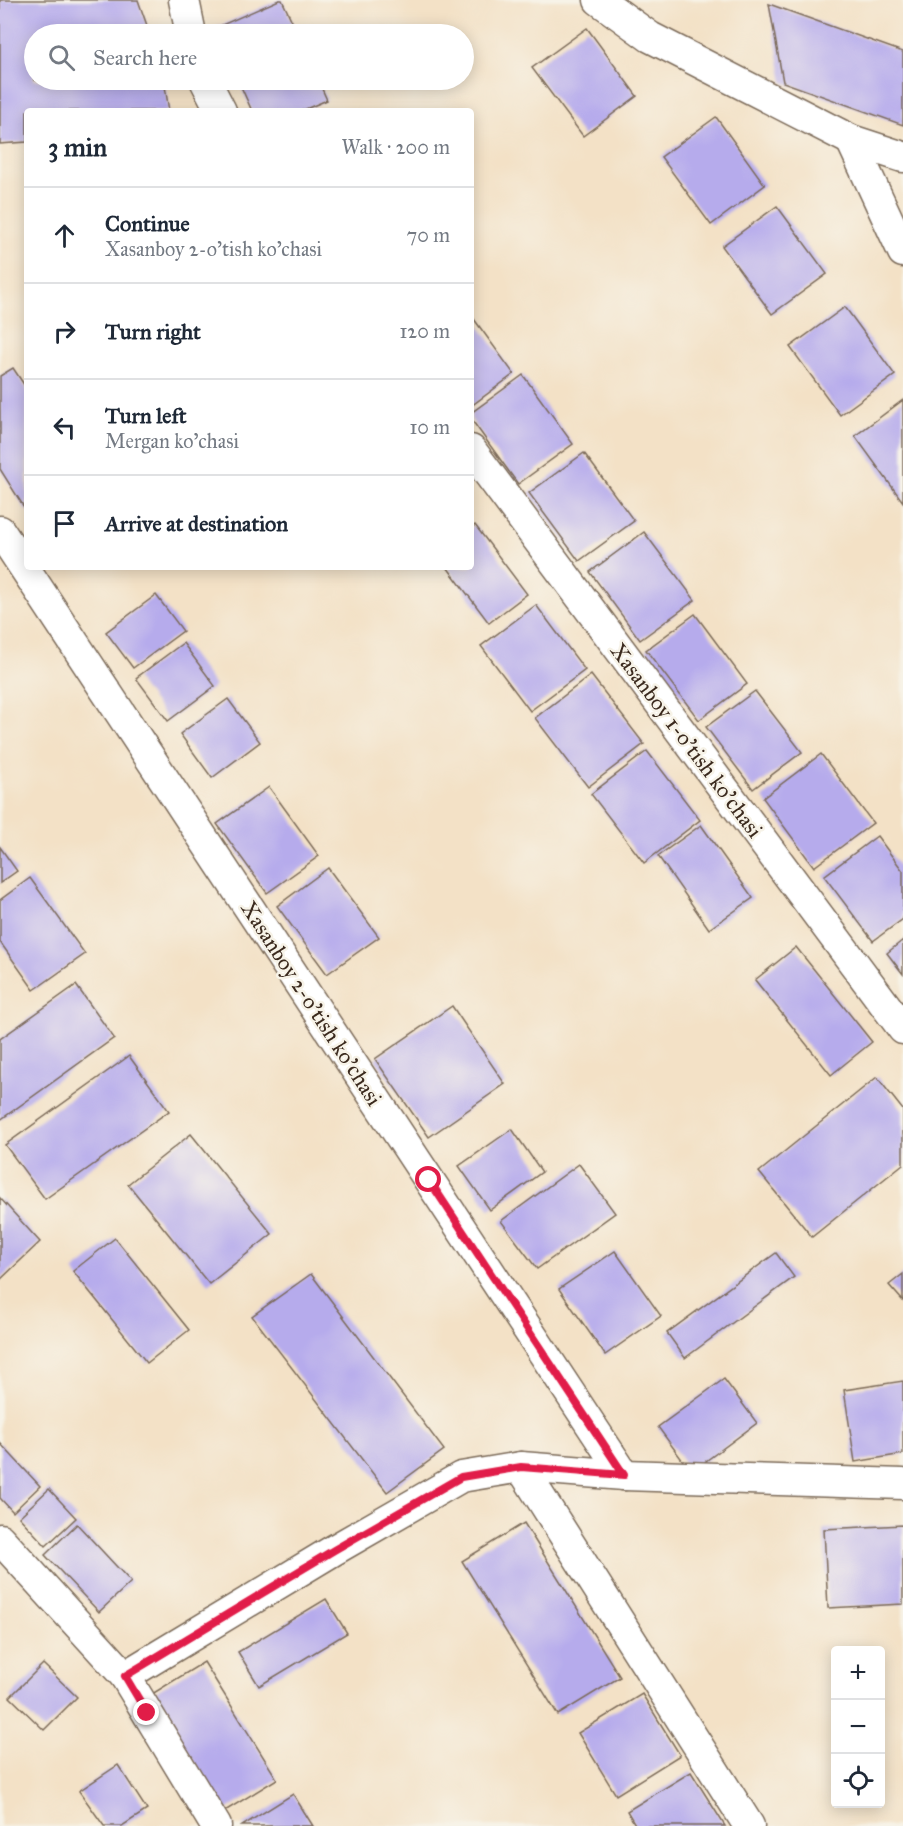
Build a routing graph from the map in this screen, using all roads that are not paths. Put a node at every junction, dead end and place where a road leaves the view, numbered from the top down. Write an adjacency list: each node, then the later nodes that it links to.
1 (599, 0): 6 (street)
2 (187, 1): 3 (street)
3 (190, 24)
4 (210, 90): 5 (street)
5 (219, 108)
6 (851, 140): 7 (street); 8 (street)
7 (903, 158)
8 (903, 252)
9 (474, 454): 13 (street, Xasanboy 1-o'tish ko'chasi)
10 (0, 531): 11 (street, Xasanboy 2-o'tish ko'chasi)
11 (24, 567)
12 (26, 570): 15 (street, Xasanboy 2-o'tish ko'chasi)
13 (903, 1029)
14 (521, 1467): 15 (street); 18 (street); 20 (street)
15 (624, 1475): 16 (street)
16 (903, 1484)
17 (0, 1539): 18 (street)
18 (125, 1676): 19 (street)
19 (216, 1826)
20 (749, 1826)

